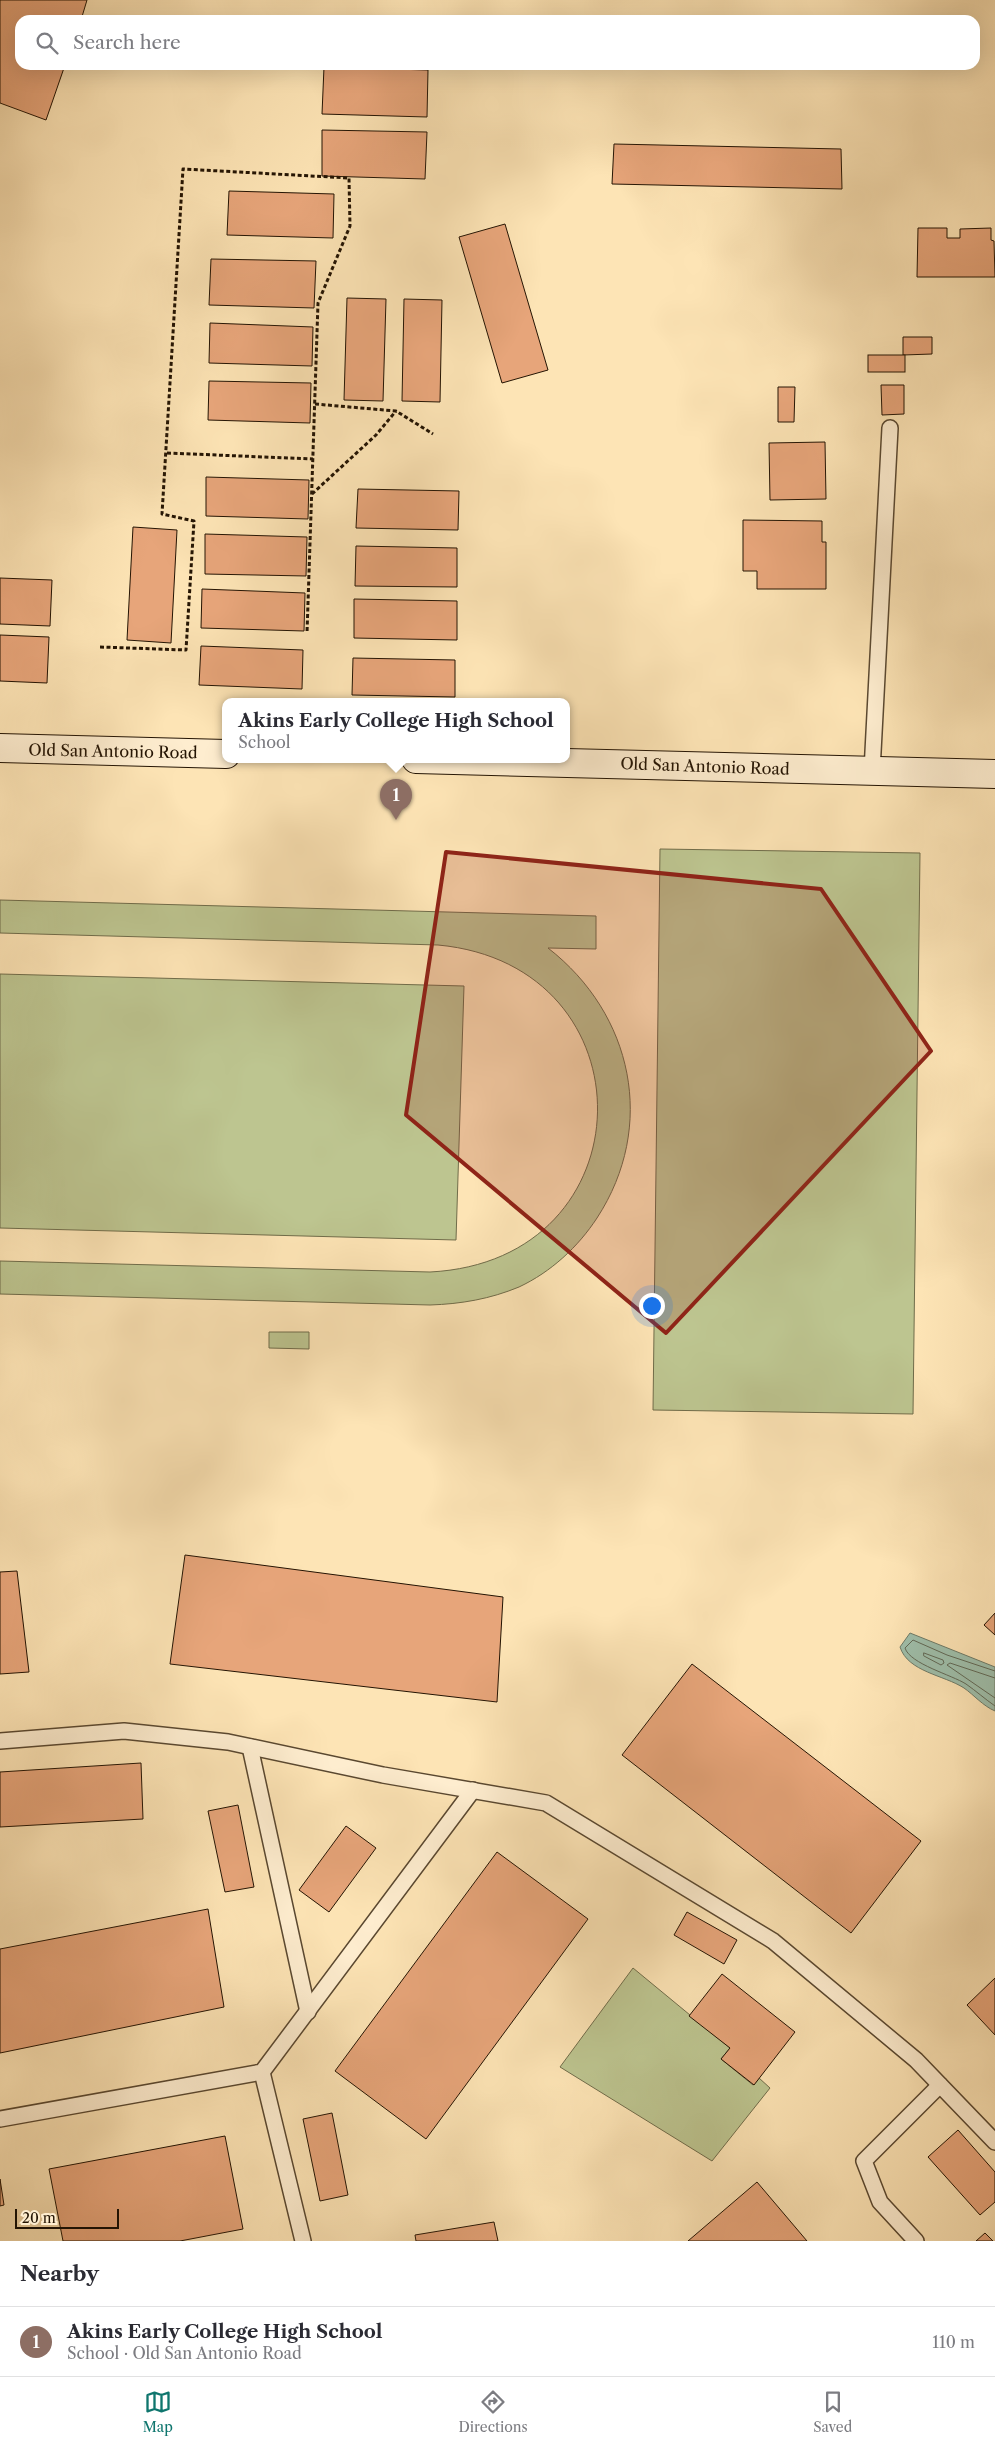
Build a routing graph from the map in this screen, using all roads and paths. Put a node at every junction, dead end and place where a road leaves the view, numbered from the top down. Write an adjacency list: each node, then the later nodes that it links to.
1 (315, 404): 2 (path); 5 (path); 6 (path)
2 (396, 411): 4 (path); 7 (path)
3 (890, 428): 13 (lane)
4 (433, 434)
5 (166, 453): 6 (path); 9 (path)
6 (314, 459): 7 (path)
7 (312, 494): 8 (path)
8 (307, 633)
9 (100, 647)
10 (0, 748): 11 (street, Old San Antonio Road)
11 (222, 754)
12 (568, 763): 13 (street, Old San Antonio Road)
13 (872, 771): 14 (street, Old San Antonio Road)
14 (995, 774)
15 (0, 1741): 16 (lane)
16 (250, 1748): 17 (lane); 18 (lane)
17 (473, 1790): 18 (lane); 20 (lane)
18 (308, 2012): 19 (lane)
19 (262, 2072): 21 (lane); 23 (lane)
20 (940, 2085): 22 (lane); 24 (lane)
21 (0, 2119)
22 (995, 2142)
23 (303, 2241)
24 (916, 2241)

